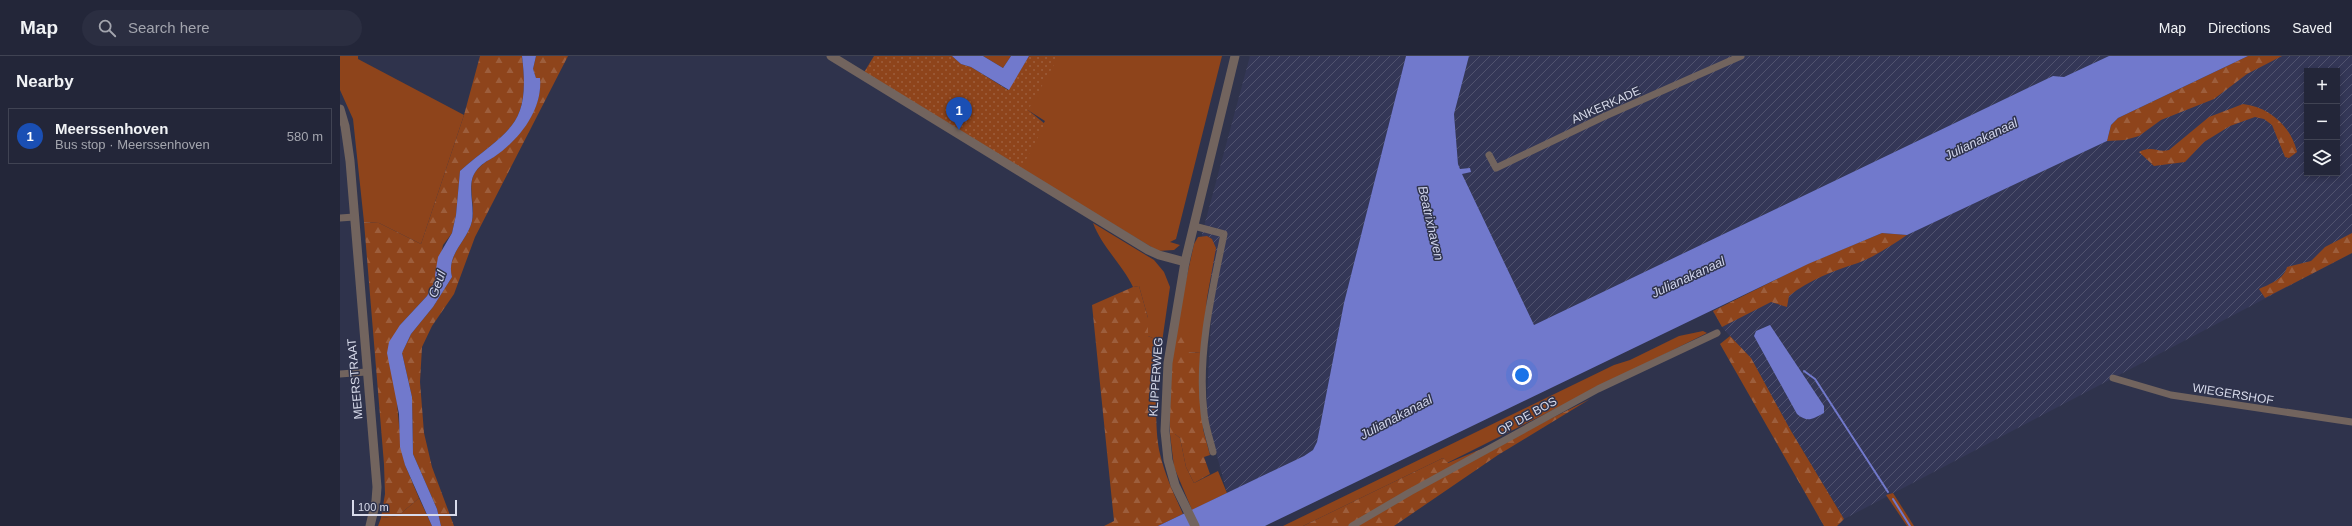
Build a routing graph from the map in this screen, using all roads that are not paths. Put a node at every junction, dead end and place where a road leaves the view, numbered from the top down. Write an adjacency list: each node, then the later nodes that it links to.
1 (831, 56): 9 (street)
2 (1235, 56): 8 (street, KLIPPERWEG)
3 (1741, 56): 5 (street, ANKERKADE)
4 (340, 109): 6 (street, MEERSTRAAT)
5 (1489, 155)
6 (354, 217): 7 (street); 11 (street, MEERSTRAAT)
7 (340, 218)
8 (1194, 226): 9 (street, KLIPPERWEG); 15 (street)
9 (1185, 262): 17 (street, KLIPPERWEG)
10 (1717, 333): 18 (street, OP DE BOS)
11 (366, 372): 12 (street); 16 (street, MEERSTRAAT)
12 (340, 374)
13 (2113, 378): 14 (street, WIEGERSHOF)
14 (2352, 422)
15 (1213, 452)
16 (370, 526)
17 (1195, 526)
18 (1352, 526)

